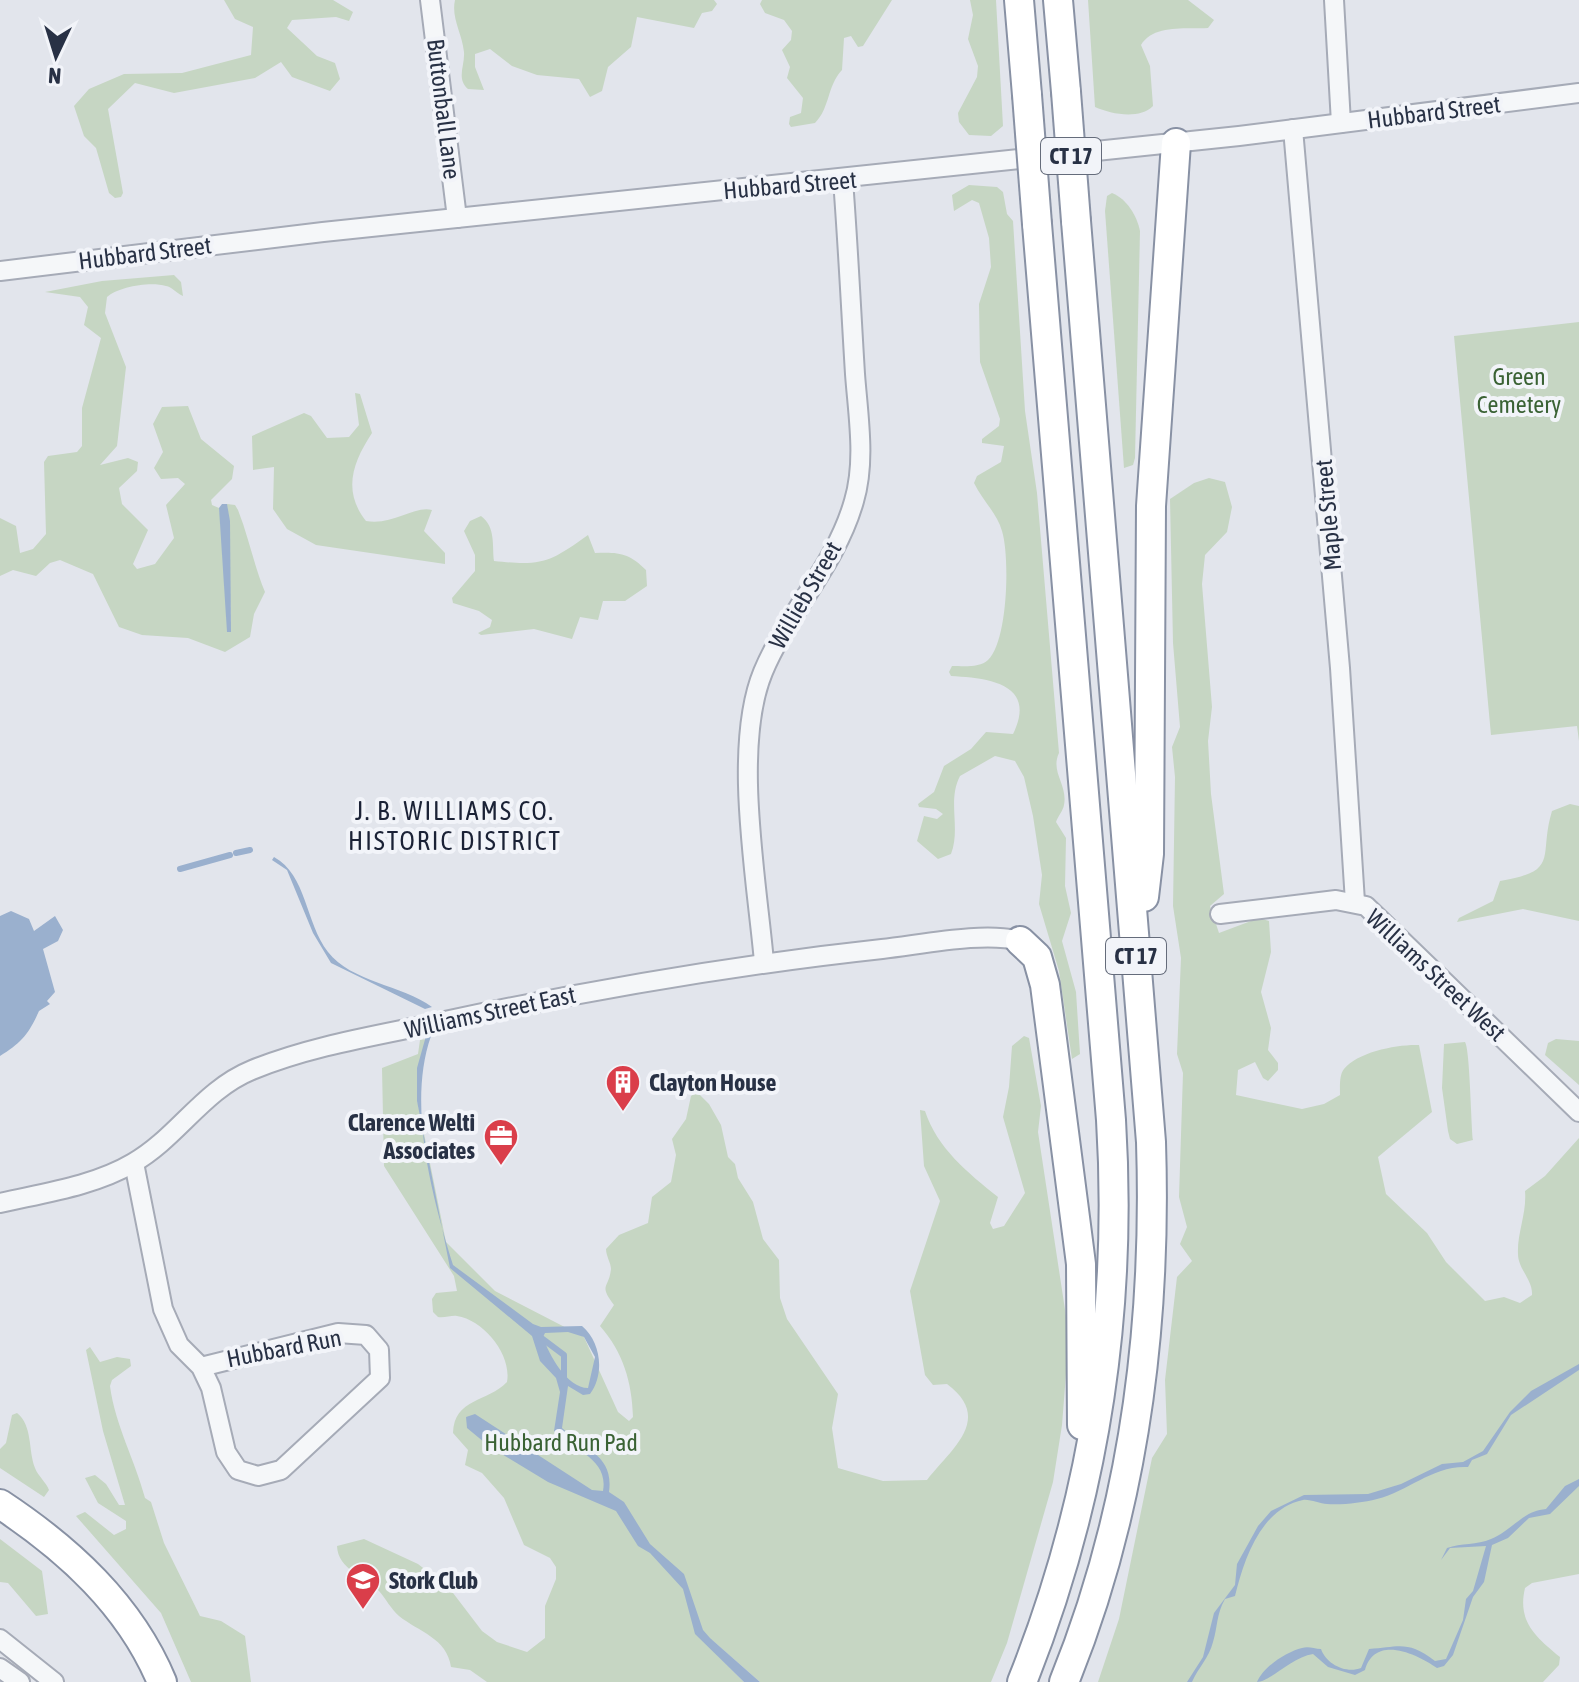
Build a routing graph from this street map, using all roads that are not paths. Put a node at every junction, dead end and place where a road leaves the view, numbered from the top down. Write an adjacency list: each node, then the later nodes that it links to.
1 (430, 0): 10 (street, Buttonball Lane)
2 (1019, 0): 21 (highway, CT 17, bridge)
3 (1058, 0): 14 (highway, CT 17, bridge)
4 (1334, 0): 6 (street)
5 (1579, 93): 6 (street, Hubbard Street)
6 (1341, 123): 7 (street, Hubbard Street)
7 (1293, 129): 8 (street, Hubbard Street); 12 (street, Maple Street)
8 (1176, 143): 9 (street, Hubbard Street); 14 (highway)
9 (843, 180): 10 (street, Hubbard Street); 16 (street, Willieb Street)
10 (457, 218): 11 (street, Hubbard Street)
11 (0, 271)
12 (1355, 902): 13 (street, Williams Street West); 17 (street, Williams Street West)
13 (1220, 914)
14 (1135, 933): 29 (highway, CT 17)
15 (1020, 941): 16 (street, Williams Street East); 21 (highway)
16 (764, 962): 18 (street, Williams Street East)
17 (1579, 1112)
18 (134, 1163): 19 (street, Williams Street East); 20 (street, Hubbard Run)
19 (0, 1203)
20 (201, 1367): 20 (street, Hubbard Run)
21 (1089, 1463): 28 (highway, CT 17)
22 (0, 1504): 27 (highway)
23 (0, 1639): 26 (street)
24 (0, 1668): 25 (street)
25 (20, 1682)
26 (54, 1682)
27 (162, 1682)
28 (1022, 1682)
29 (1064, 1682)

